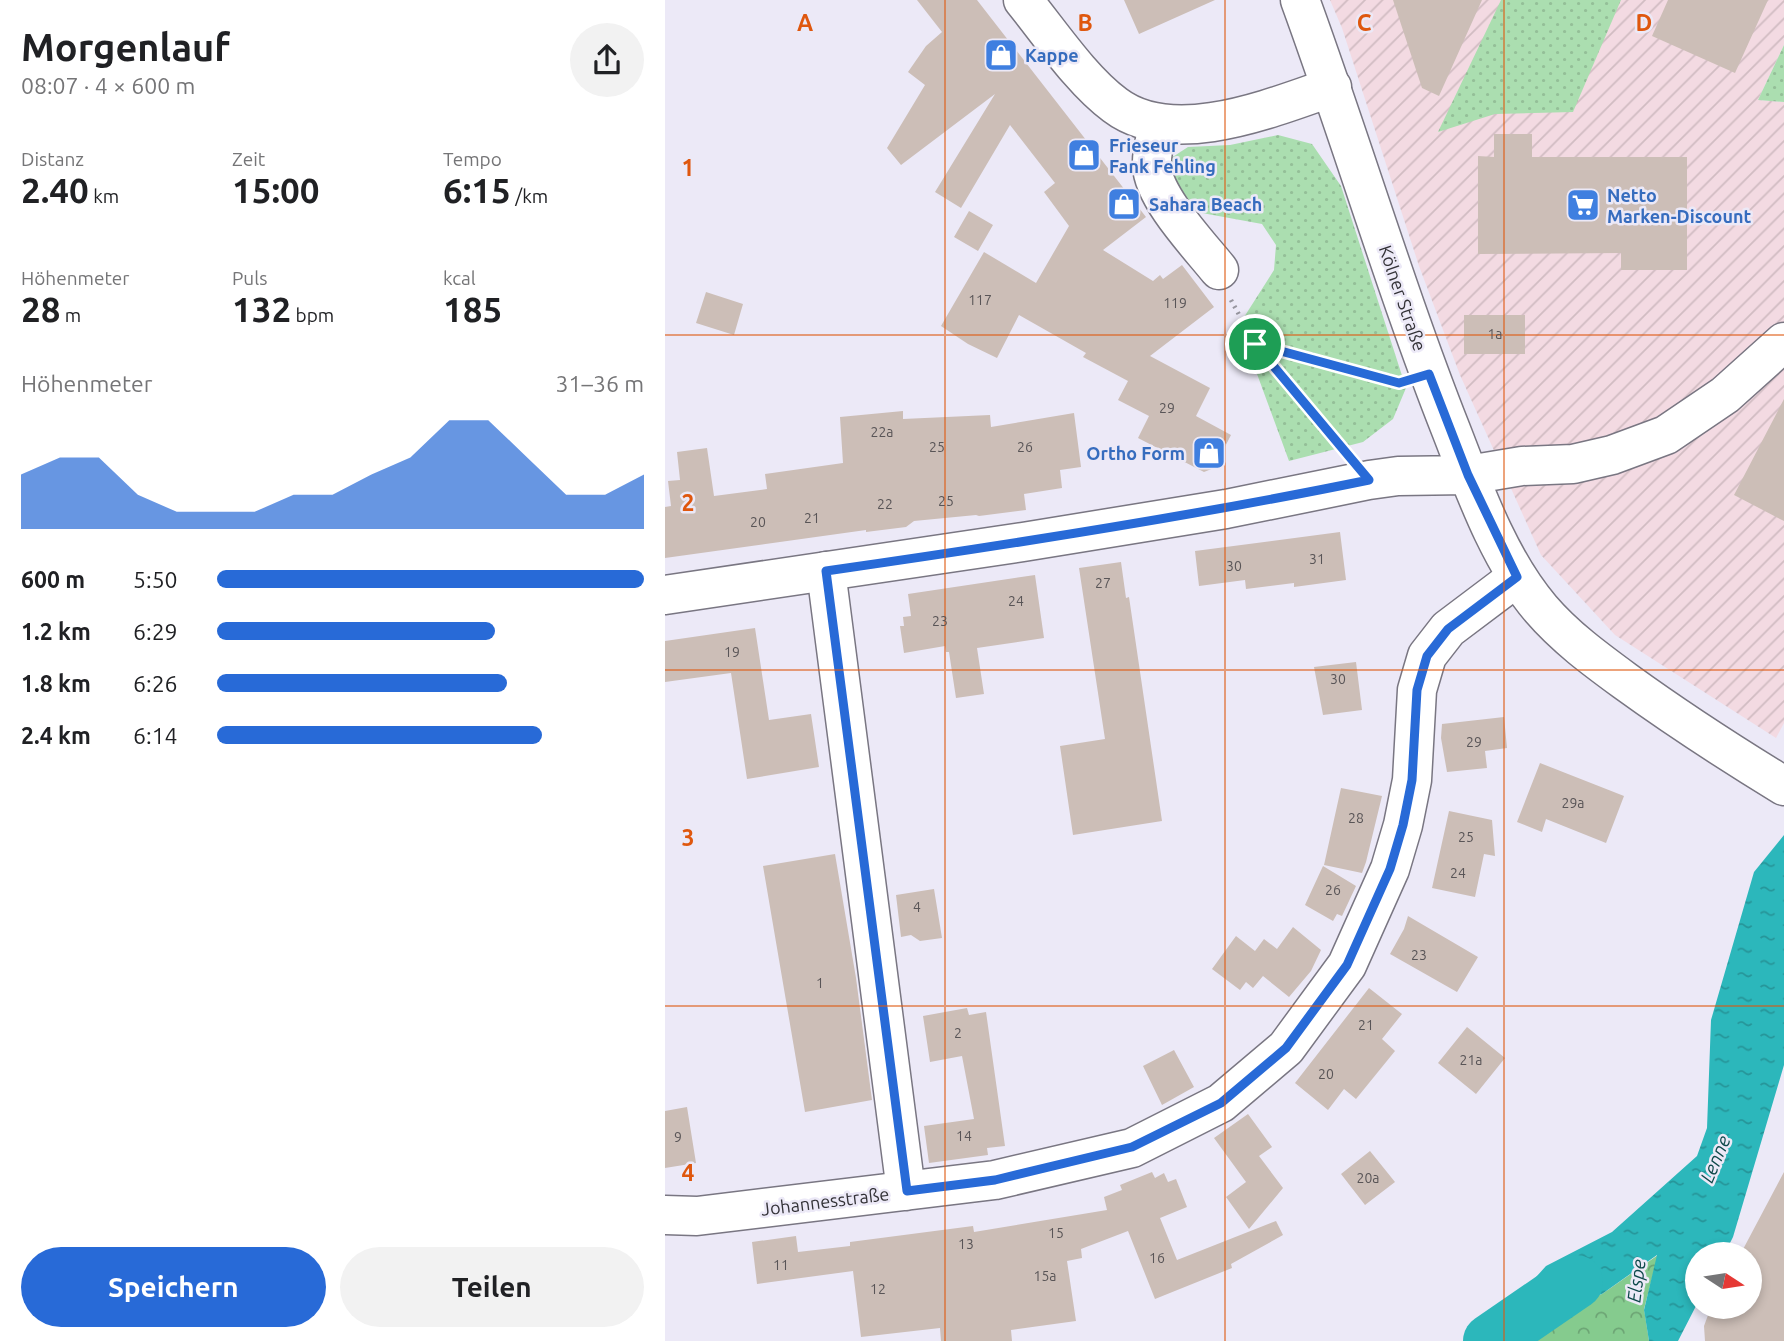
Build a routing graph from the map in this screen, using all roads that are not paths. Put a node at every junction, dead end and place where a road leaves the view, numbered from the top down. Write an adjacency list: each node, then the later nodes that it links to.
1 (1023, 0): 4 (street)
2 (1300, 0): 3 (street, Kölner Straße)
3 (1332, 87): 4 (street); 7 (street, Kölner Straße)
4 (1159, 123): 5 (street)
5 (1219, 270)
6 (1784, 342): 7 (street)
7 (1468, 475): 8 (street); 9 (street, Kölner Straße)
8 (826, 571): 10 (street); 12 (street)
9 (1517, 577): 11 (street, Kölner Straße); 12 (street, Johannesstraße)
10 (665, 595)
11 (1784, 786)
12 (907, 1191): 13 (street, Johannesstraße)
13 (665, 1215)

